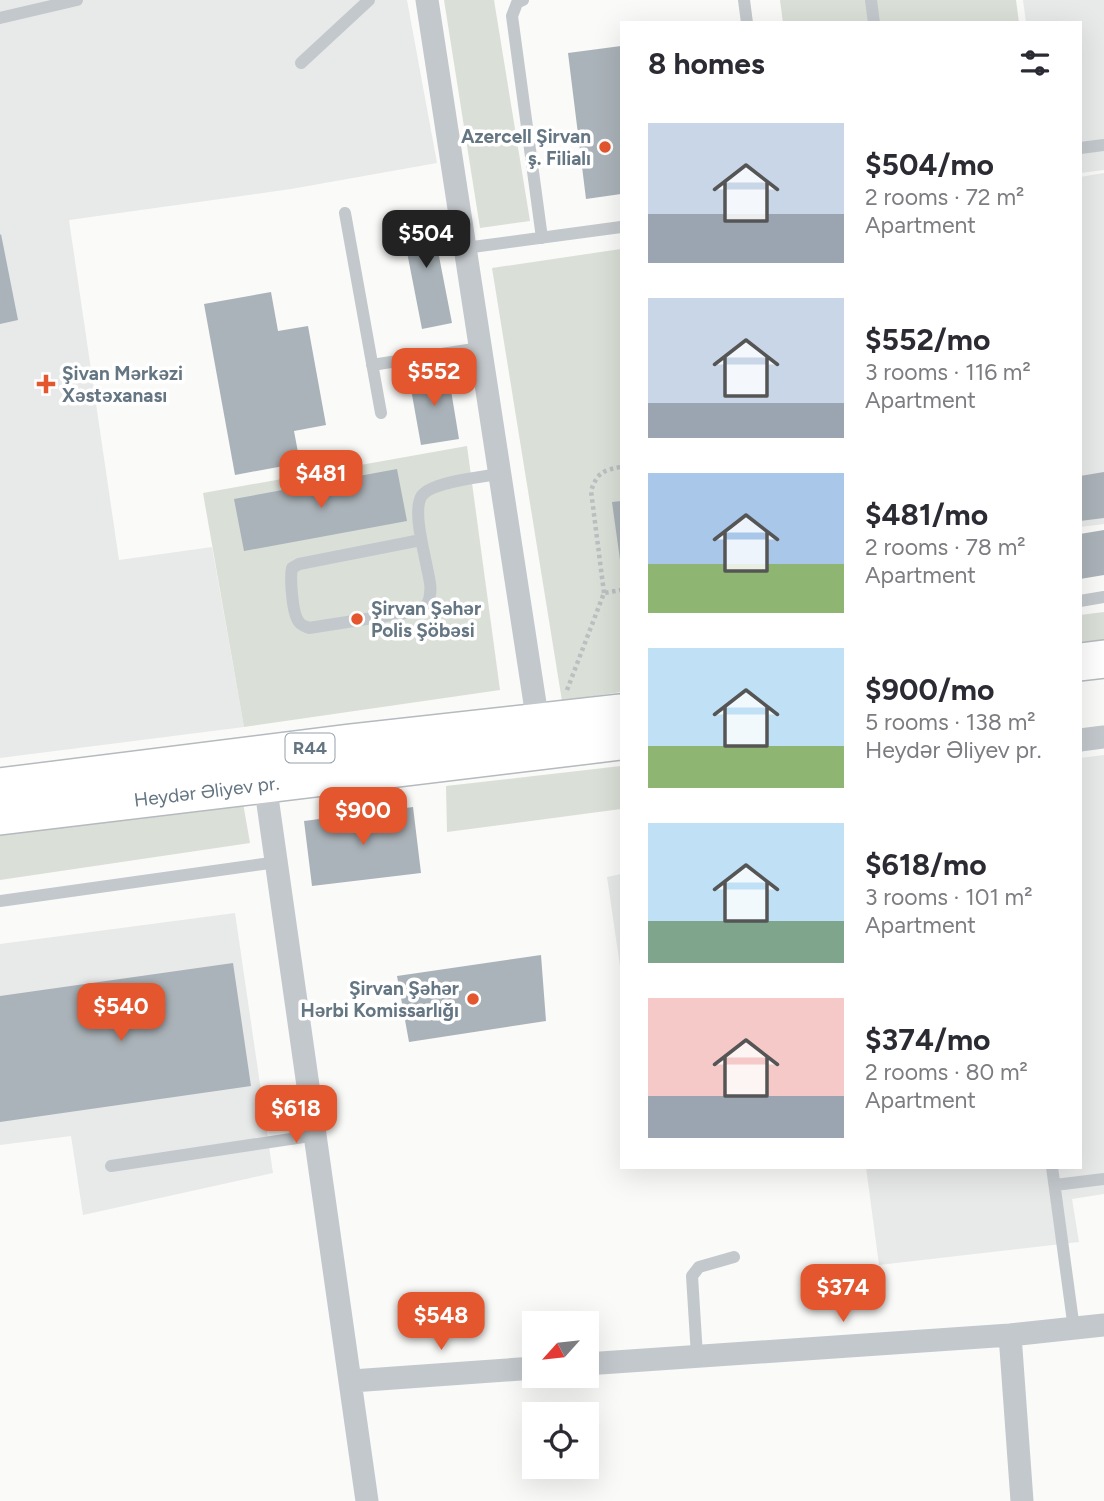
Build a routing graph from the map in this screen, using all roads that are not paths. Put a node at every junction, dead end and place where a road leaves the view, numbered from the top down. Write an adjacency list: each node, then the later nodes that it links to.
1 (77, 0): 7 (lane)
2 (369, 0): 11 (lane)
3 (427, 0): 17 (street)
4 (523, 0): 16 (lane)
5 (744, 0): 9 (lane)
6 (871, 0): 10 (lane)
7 (25, 5): 8 (lane)
8 (0, 18)
9 (747, 21)
10 (874, 21)
11 (301, 63)
12 (1104, 145): 13 (lane)
13 (1082, 148)
14 (345, 213): 19 (lane)
15 (620, 227): 16 (lane)
16 (542, 238): 17 (lane)
17 (465, 248): 18 (street)
18 (480, 348): 19 (lane); 21 (street)
19 (372, 365): 20 (lane)
20 (381, 413)
21 (499, 474): 22 (lane); 29 (street)
22 (421, 540): 22 (lane)
23 (1104, 597): 24 (lane)
24 (1082, 601)
25 (1104, 659): 26 (main road)
26 (1082, 662)
27 (1104, 685): 28 (main road)
28 (1082, 688)
29 (550, 712): 30 (main road, Heydər Əliyev pr. / R44); 35 (main road, Heydər Əliyev pr. / R44)
30 (620, 713)
31 (1104, 737): 32 (street)
32 (1082, 740)
33 (620, 741): 34 (main road, Heydər Əliyev pr. / R44)
34 (265, 783): 36 (main road, Heydər Əliyev pr. / R44); 37 (street)
35 (0, 787)
36 (0, 816)
37 (276, 862): 38 (lane); 39 (street)
38 (0, 901)
39 (317, 1135): 40 (lane); 51 (street)
40 (111, 1166)
41 (1052, 1169): 43 (lane)
42 (1104, 1179): 43 (lane)
43 (1055, 1185): 46 (lane)
44 (734, 1256): 48 (lane)
45 (1104, 1325): 46 (street)
46 (1074, 1329): 47 (street)
47 (1010, 1335): 48 (street); 53 (street)
48 (697, 1356): 49 (street)
49 (599, 1363)
50 (522, 1369): 51 (street)
51 (352, 1381): 52 (street)
52 (368, 1501)
53 (1022, 1501)

